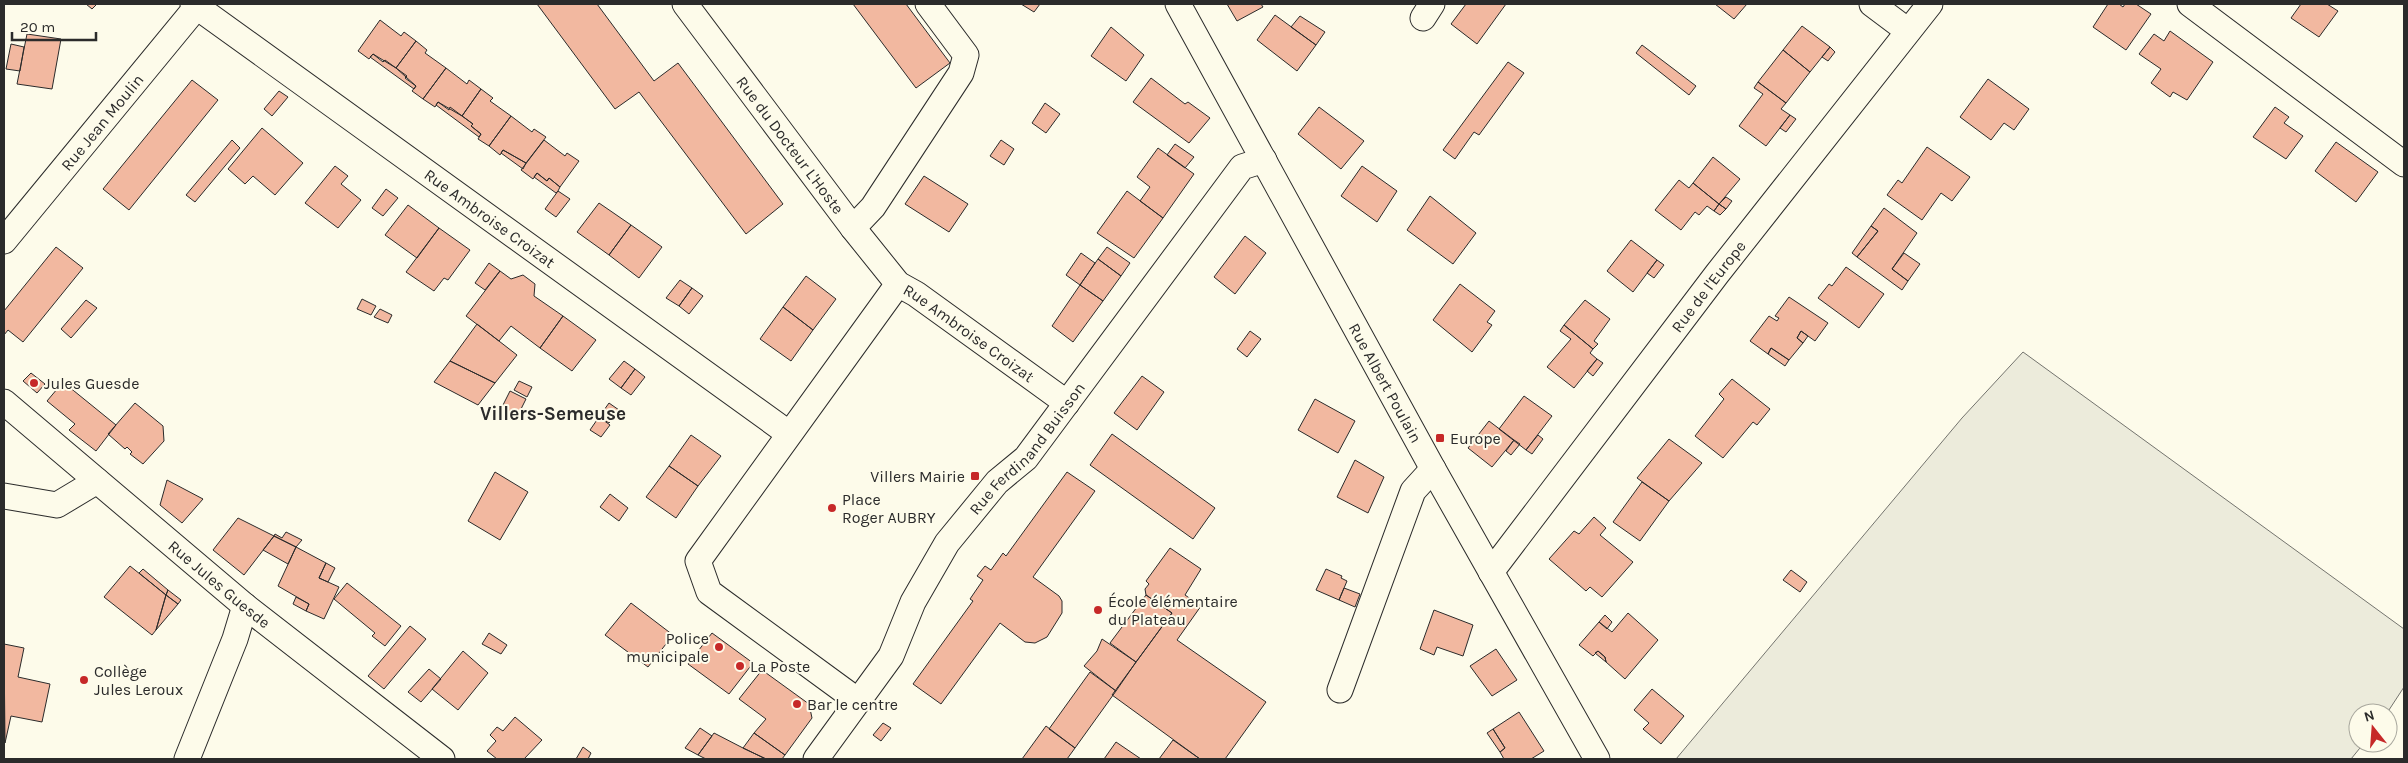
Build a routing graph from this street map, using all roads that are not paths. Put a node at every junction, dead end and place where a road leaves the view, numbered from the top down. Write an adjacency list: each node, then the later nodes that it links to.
1 (685, 4): 11 (street, Rue du Docteur L'Hoste)
2 (928, 4): 11 (street)
3 (1178, 4): 9 (street, Rue Albert Poulain)
4 (1872, 4): 8 (street)
5 (1930, 4): 8 (street, Rue de l'Europe)
6 (2190, 4): 10 (street)
7 (196, 5): 12 (street, Rue Jean Moulin); 16 (street, Rue Ambroise Croizat)
8 (1908, 31): 20 (street, Rue de l'Europe)
9 (1264, 160): 15 (street, Rue Ferdinand Buisson); 17 (street, Rue Albert Poulain)
10 (2404, 164)
11 (853, 228): 13 (street, Rue du Docteur L'Hoste)
12 (4, 241)
13 (898, 284): 15 (street, Rue Ambroise Croizat); 16 (street, Rue Ambroise Croizat)
14 (4, 402): 18 (street, Rue Jules Guesde)
15 (1067, 403): 23 (street, Rue Ferdinand Buisson)
16 (788, 433): 23 (street, Rue Ambroise Croizat)
17 (1434, 469): 20 (street, Rue Albert Poulain); 22 (street)
18 (97, 481): 19 (street); 21 (street, Rue Jules Guesde)
19 (4, 496)
20 (1491, 572): 27 (street, Rue Albert Poulain)
21 (244, 606): 24 (street); 25 (street, Rue Jules Guesde)
22 (1340, 690)
23 (858, 701): 26 (street, Rue Ferdinand Buisson)
24 (187, 759)
25 (442, 759)
26 (816, 759)
27 (1597, 759)

